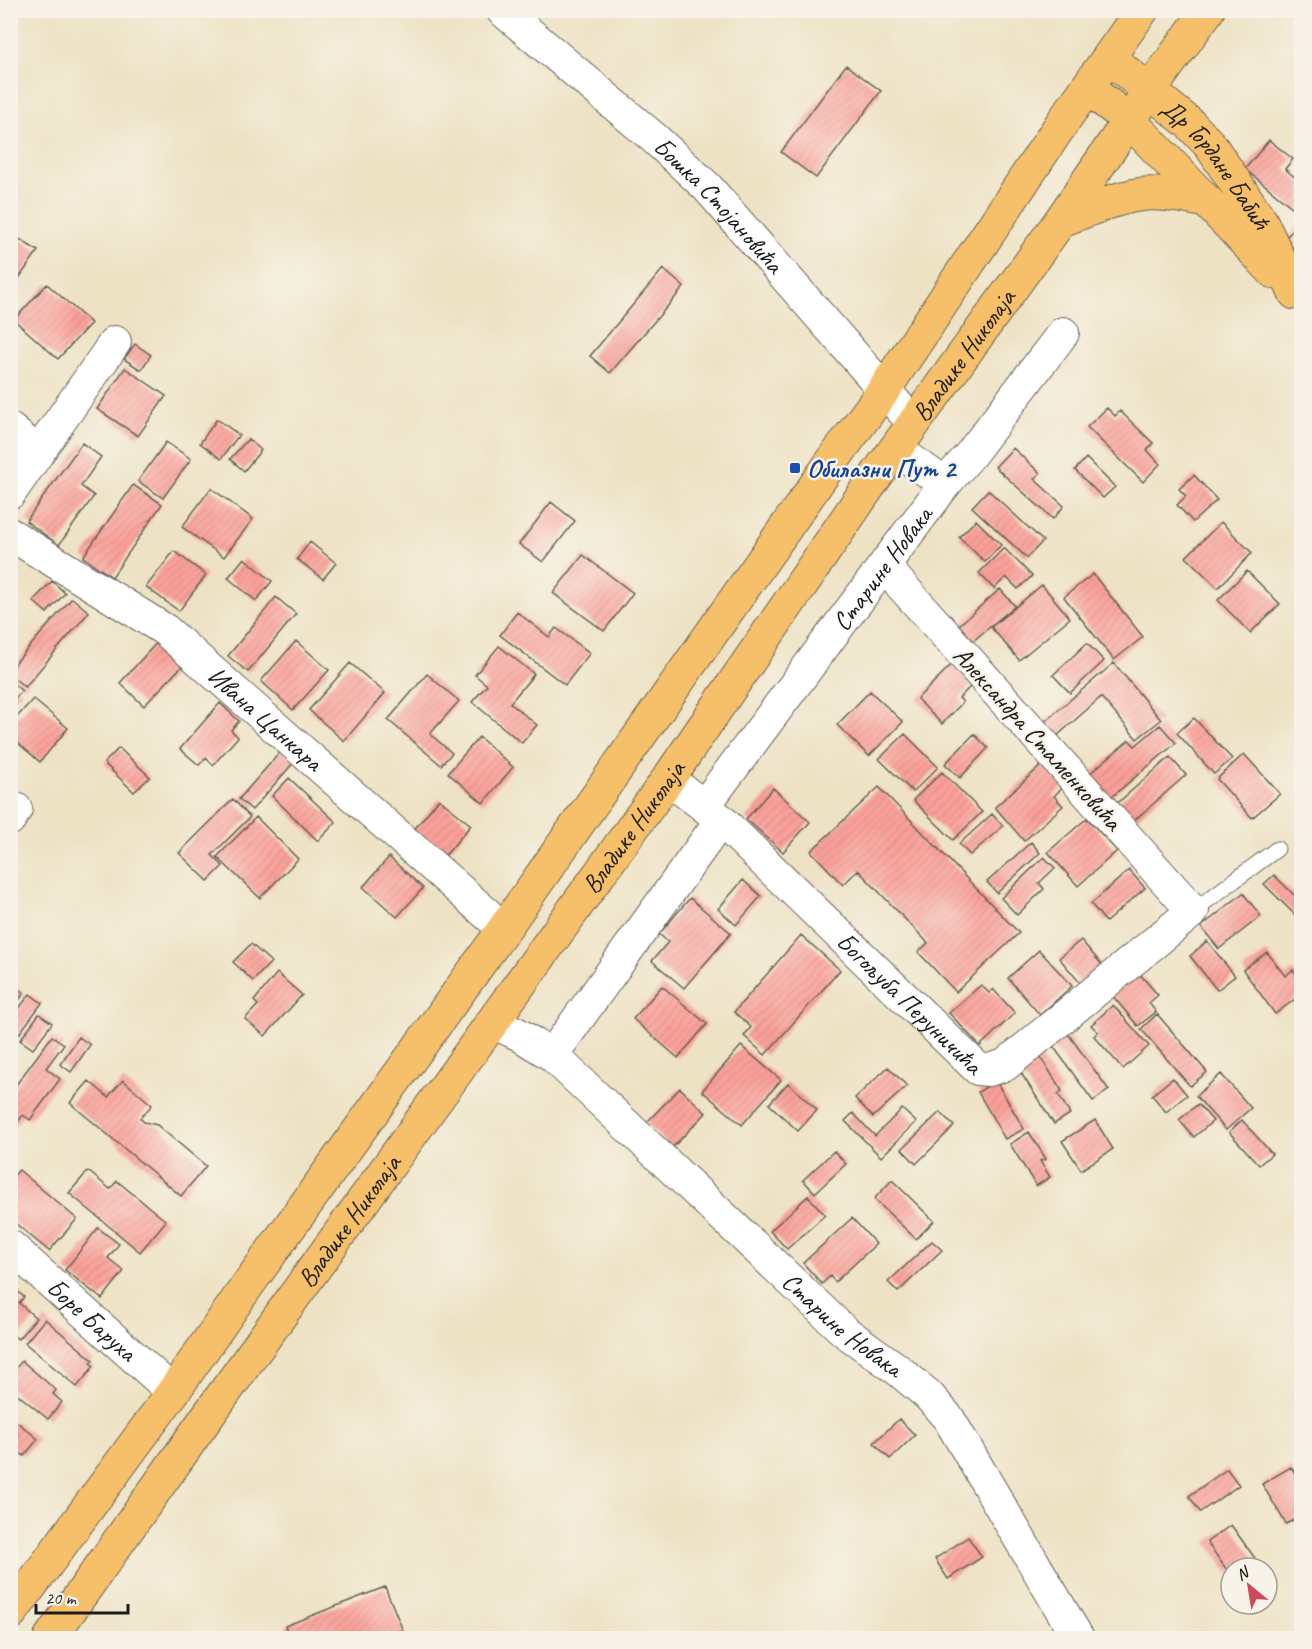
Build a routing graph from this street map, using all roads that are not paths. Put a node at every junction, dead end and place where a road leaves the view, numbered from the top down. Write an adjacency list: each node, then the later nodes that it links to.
1 (502, 10): 13 (street, Бошка Стојановића)
2 (1142, 10): 4 (main road, Владике Николаја)
3 (1208, 10): 6 (main road, Владике Николаја)
4 (1109, 58): 5 (main road, Владике Николаја); 6 (main road, Др Гордане Бабић)
5 (1087, 88): 7 (main road, Др Гордане Бабић); 13 (main road, Владике Николаја)
6 (1150, 90): 7 (main road, Владике Николаја); 10 (main road, Др Гордане Бабић)
7 (1129, 120): 8 (main road, Др Гордане Бабић); 9 (main road, Владике Николаја)
8 (1207, 201): 9 (main road); 10 (main road, Др Гордане Бабић)
9 (1061, 220): 15 (main road, Владике Николаја)
10 (1298, 298)
11 (1063, 333): 17 (street, Старине Новака)
12 (115, 342): 16 (street)
13 (884, 390): 15 (street, Бошка Стојановића); 25 (main road, Владике Николаја)
14 (10, 429): 16 (street)
15 (905, 436): 17 (street, Бошка Стојановића); 21 (main road, Владике Николаја)
16 (38, 452): 18 (street)
17 (945, 484): 20 (street, Старине Новака)
18 (10, 493)
19 (10, 534): 25 (street, Ивана Цанкара)
20 (884, 566): 22 (street, Старине Новака); 24 (street, Александра Стаменковића)
21 (668, 779): 22 (street, Богољуба Перуничића); 26 (main road, Владике Николаја)
22 (712, 813): 24 (street, Богољуба Перуничића); 27 (street, Старине Новака)
23 (1277, 849): 24 (lane)
24 (1192, 911)
25 (504, 929): 29 (main road, Владике Николаја)
26 (492, 1022): 27 (street, Старине Новака); 31 (main road, Владике Николаја)
27 (552, 1055): 32 (street, Старине Новака)
28 (10, 1246): 29 (street, Боре Баруха)
29 (173, 1392): 30 (main road, Владике Николаја)
30 (10, 1614)
31 (50, 1638)
32 (1078, 1638)

